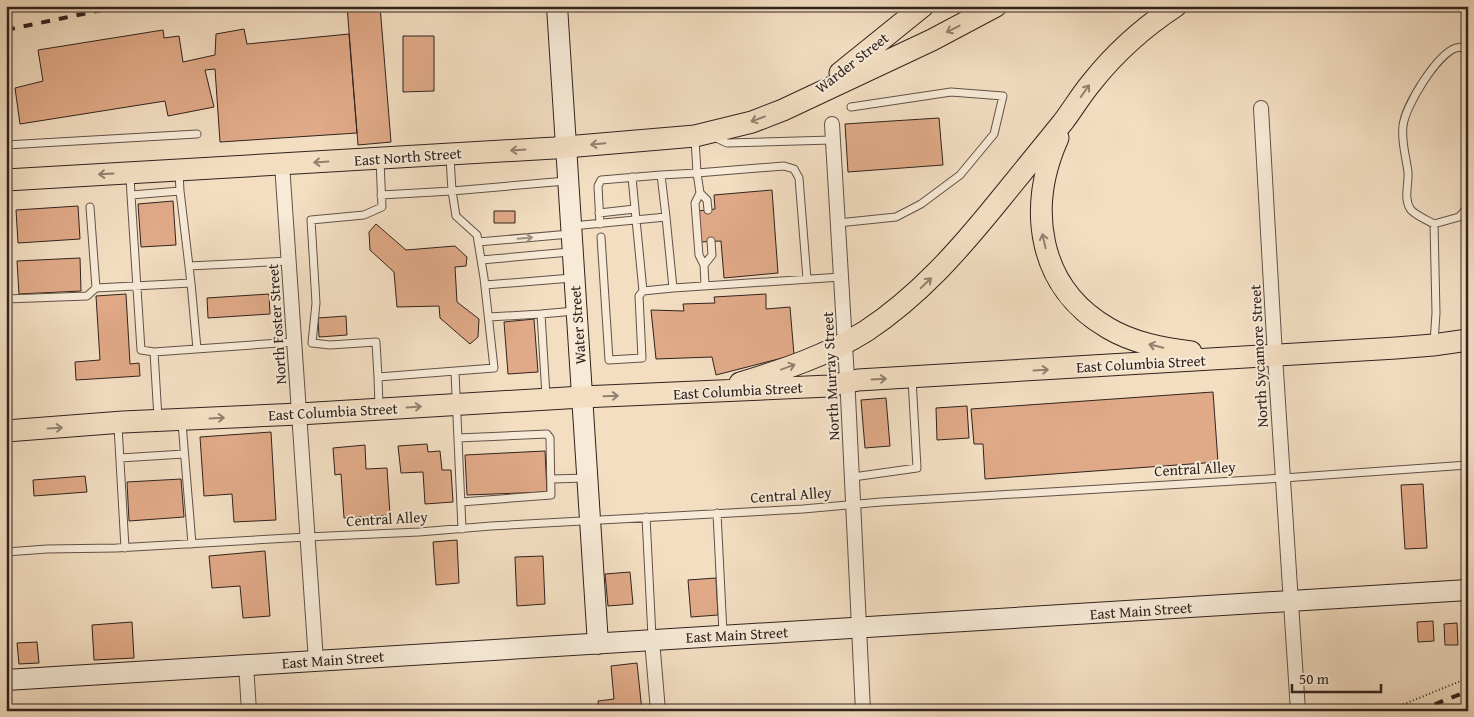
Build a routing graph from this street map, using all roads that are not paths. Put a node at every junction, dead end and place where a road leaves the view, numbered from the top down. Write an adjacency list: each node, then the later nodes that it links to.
1 (557, 6): 15 (main road, Water Street)
2 (923, 6): 6 (main road, Warder Street)
3 (996, 6): 6 (main road, one-way to 6)
4 (1176, 6): 9 (main road, one-way to 4)
5 (1468, 47): 40 (lane)
6 (803, 101): 12 (main road, East North Street, one-way to 12)
7 (851, 107): 38 (lane)
8 (1261, 108): 69 (street, North Sycamore Street)
9 (1072, 111): 65 (main road, one-way to 9); 70 (main road, one-way to 9)
10 (832, 124): 13 (street, North Murray Street)
11 (197, 134): 14 (lane)
12 (701, 134): 13 (lane); 15 (main road, East North Street, one-way to 15); 21 (lane)
13 (832, 140): 38 (street, North Murray Street)
14 (6, 145)
15 (567, 146): 16 (main road, East North Street, one-way to 16); 25 (main road, Water Street)
16 (450, 154): 17 (main road, East North Street); 27 (lane)
17 (380, 158): 18 (main road, East North Street, one-way to 18); 29 (lane)
18 (282, 164): 19 (main road, East North Street); 46 (street, North Foster Street)
19 (178, 170): 20 (main road, East North Street); 26 (lane)
20 (130, 173): 24 (main road, East North Street, one-way to 24); 30 (lane)
21 (697, 173): 22 (lane); 28 (lane); 51 (lane)
22 (661, 175): 23 (lane); 36 (lane)
23 (632, 177): 33 (lane); 35 (lane)
24 (6, 180)
25 (569, 181): 27 (lane); 41 (main road, Water Street)
26 (180, 191): 30 (lane); 48 (lane)
27 (452, 191): 29 (lane); 44 (lane)
28 (700, 193): 34 (lane); 47 (lane)
29 (381, 194): 72 (lane)
30 (130, 195): 55 (lane)
31 (90, 207): 56 (lane)
32 (1468, 207): 40 (lane)
33 (635, 209): 35 (lane); 37 (lane)
34 (708, 210)
35 (599, 213): 39 (lane)
36 (666, 217): 37 (lane); 57 (lane)
37 (636, 220): 39 (lane); 58 (lane)
38 (838, 223): 49 (street, North Murray Street)
39 (600, 224): 41 (lane)
40 (1434, 224): 66 (lane)
41 (572, 237): 44 (lane, one-way to 41); 45 (lane); 50 (main road, Water Street)
42 (601, 237): 58 (lane)
43 (711, 241): 47 (lane)
44 (478, 242): 45 (lane)
45 (481, 260): 53 (lane)
46 (289, 261): 48 (lane); 64 (street, North Foster Street)
47 (704, 265): 54 (lane)
48 (189, 266): 52 (lane)
49 (841, 277): 51 (lane); 65 (street, North Murray Street)
50 (575, 278): 53 (lane); 60 (main road, Water Street)
51 (807, 279): 54 (lane)
52 (191, 283): 55 (lane); 67 (lane)
53 (485, 285): 62 (lane)
54 (705, 285): 57 (lane)
55 (136, 286): 56 (lane); 68 (lane)
56 (96, 288): 59 (lane)
57 (673, 288): 58 (lane)
58 (643, 291)
59 (6, 299)
60 (577, 311): 61 (lane); 76 (main road, Water Street)
61 (541, 314): 62 (lane); 77 (lane)
62 (488, 317): 71 (lane)
63 (1468, 340): 66 (main road, East Columbia Street)
64 (294, 342): 67 (lane); 80 (street, North Foster Street)
65 (845, 343): 74 (street, North Murray Street); 75 (main road, one-way to 65)
66 (1433, 345): 69 (main road, East Columbia Street)
67 (197, 349): 68 (lane)
68 (154, 352): 82 (lane)
69 (1275, 356): 70 (main road, East Columbia Street); 91 (street, North Sycamore Street)
70 (1238, 358): 73 (main road, East Columbia Street, one-way to 70)
71 (455, 372): 72 (lane); 78 (lane)
72 (378, 377): 79 (lane)
73 (912, 377): 74 (main road, East Columbia Street, one-way to 73); 90 (lane)
74 (848, 381): 75 (main road, East Columbia Street); 90 (street, North Murray Street)
75 (709, 392): 76 (main road, East Columbia Street, one-way to 75)
76 (582, 397): 77 (main road, East Columbia Street); 89 (main road, Water Street)
77 (546, 399): 78 (main road, East Columbia Street)
78 (456, 404): 79 (main road, East Columbia Street, one-way to 78); 85 (lane)
79 (379, 409): 80 (main road, East Columbia Street)
80 (299, 414): 81 (main road, East Columbia Street, one-way to 80); 99 (street, North Foster Street)
81 (182, 420): 82 (main road, East Columbia Street); 86 (lane)
82 (158, 421): 83 (main road, East Columbia Street)
83 (118, 423): 84 (main road, East Columbia Street, one-way to 83); 87 (lane)
84 (6, 431)
85 (458, 438): 92 (lane); 93 (lane)
86 (184, 454): 87 (lane); 100 (lane)
87 (120, 458): 101 (lane)
88 (1468, 465): 91 (lane, Central Alley)
89 (587, 478): 92 (lane); 97 (main road, Water Street)
90 (853, 478): 94 (street, North Murray Street)
91 (1283, 478): 94 (lane, Central Alley); 104 (street, North Sycamore Street)
92 (552, 479): 93 (lane)
93 (461, 502): 98 (lane)
94 (854, 504): 95 (lane, Central Alley); 105 (street, North Murray Street)
95 (718, 513): 96 (lane, Central Alley); 106 (lane)
96 (646, 517): 97 (lane, Central Alley); 107 (lane)
97 (590, 520): 98 (lane, Central Alley); 108 (main road, Water Street)
98 (462, 529): 99 (lane, Central Alley)
99 (308, 537): 100 (lane, Central Alley); 109 (street, North Foster Street)
100 (192, 544): 101 (lane, Central Alley)
101 (125, 548): 102 (lane, Central Alley)
102 (6, 552)
103 (1468, 590): 104 (main road, East Main Street)
104 (1291, 601): 105 (main road, East Main Street); 115 (street, North Sycamore Street)
105 (860, 628): 106 (main road, East Main Street); 114 (street, North Murray Street)
106 (723, 636): 107 (main road, East Main Street)
107 (652, 640): 108 (main road, East Main Street); 113 (street)
108 (598, 644): 109 (main road, East Main Street)
109 (316, 661): 110 (main road, East Main Street)
110 (246, 666): 111 (main road, East Main Street); 112 (street)
111 (6, 680)
112 (249, 711)
113 (658, 711)
114 (863, 711)
115 (1298, 711)

